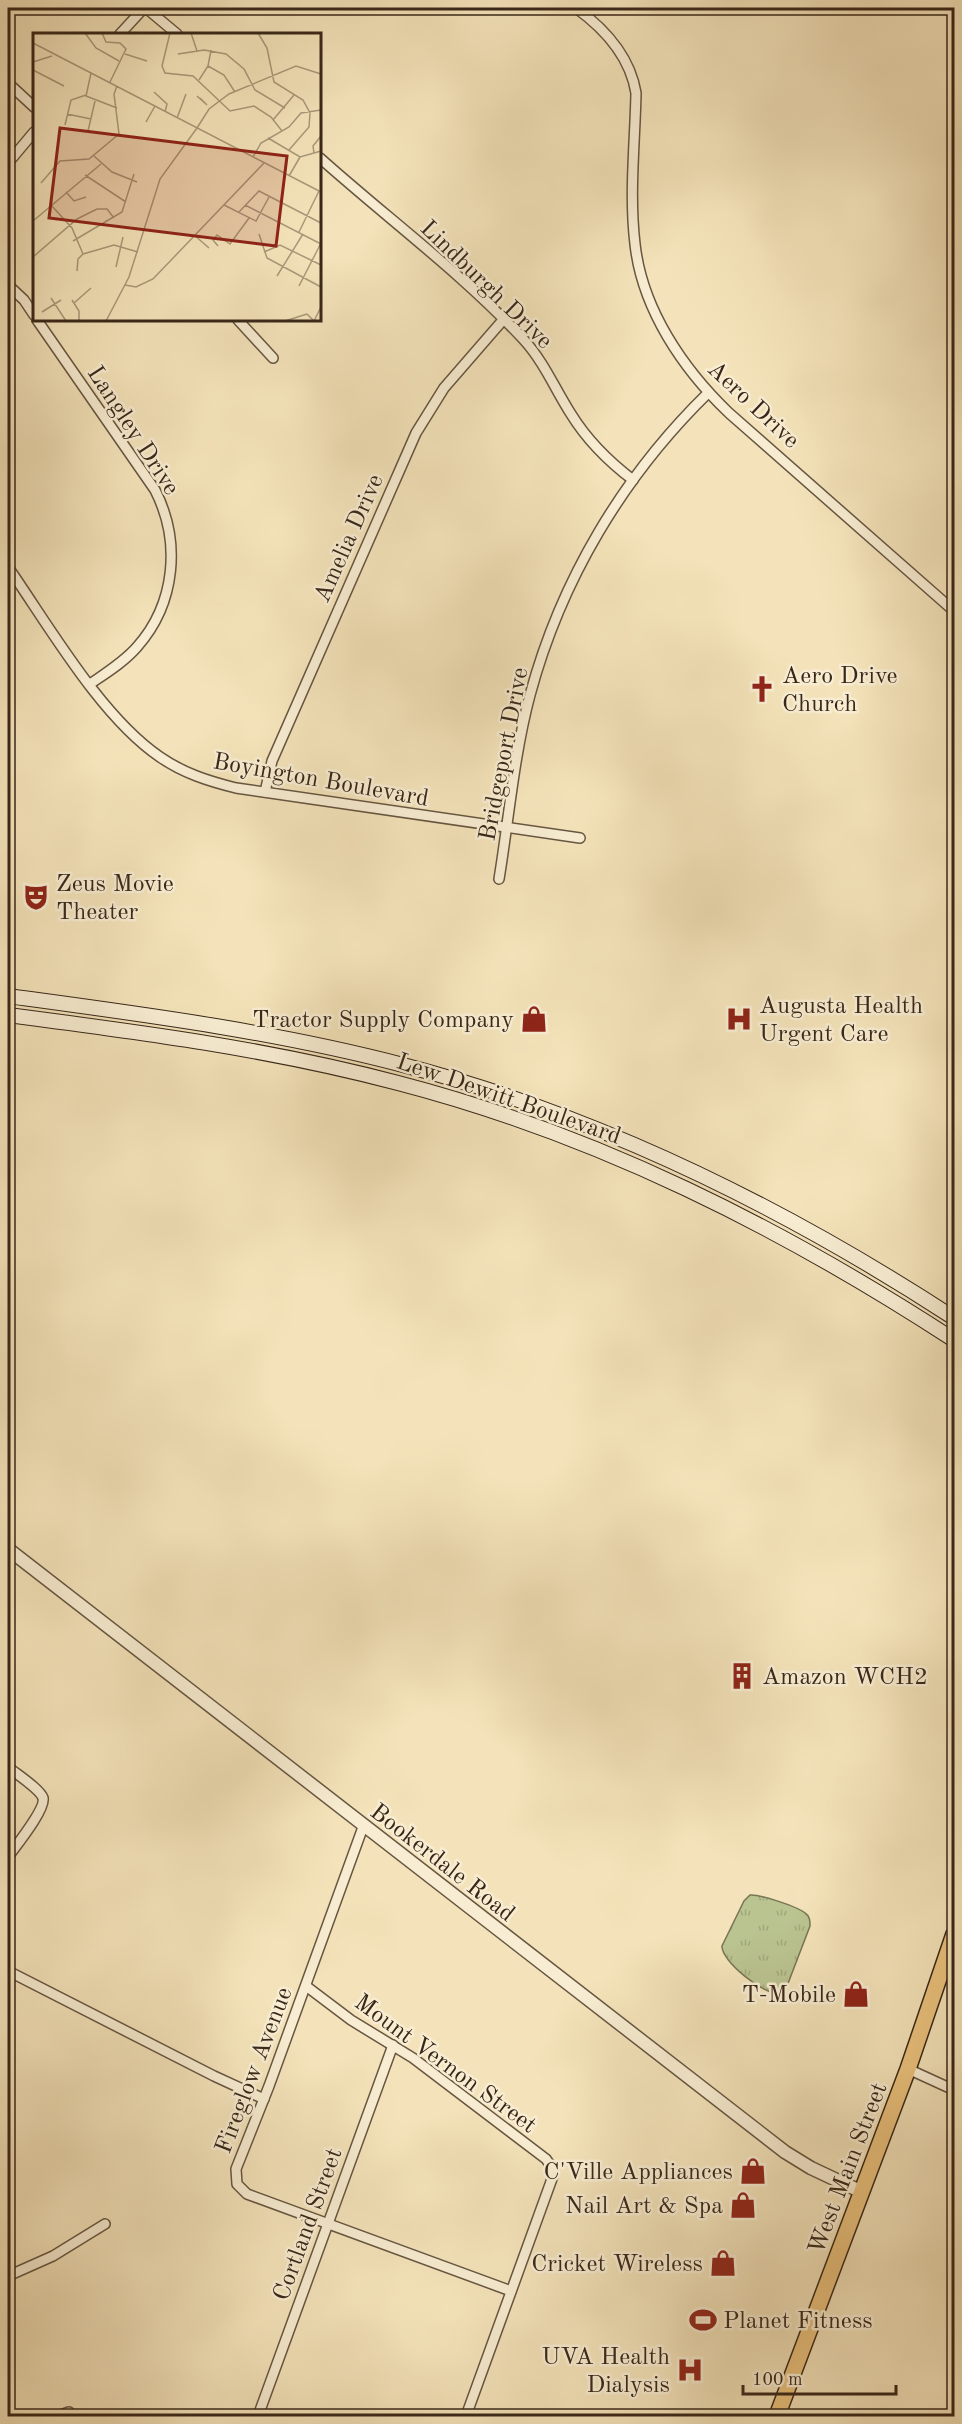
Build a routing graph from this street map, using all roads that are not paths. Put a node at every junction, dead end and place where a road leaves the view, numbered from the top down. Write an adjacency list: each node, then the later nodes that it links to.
1 (145, 8): 3 (street); 4 (street)
2 (576, 8): 16 (street, Aero Drive)
3 (121, 33)
4 (176, 33)
5 (8, 83): 6 (street)
6 (33, 106)
7 (33, 133): 9 (street)
8 (321, 159): 12 (street, Lindburgh Drive)
9 (8, 163)
10 (8, 285): 11 (street)
11 (33, 314)
12 (503, 320): 17 (street, Lindburgh Drive); 21 (street, Amelia Drive)
13 (38, 321): 20 (street, Langley Drive)
14 (238, 321): 15 (street)
15 (273, 358)
16 (708, 393): 17 (street); 19 (street, Aero Drive)
17 (633, 480): 22 (street, Bridgeport Drive)
18 (8, 567): 20 (street, Boyington Boulevard)
19 (954, 611)
20 (90, 684): 21 (street, Boyington Boulevard)
21 (265, 792): 22 (street, Boyington Boulevard)
22 (507, 828): 23 (street, Boyington Boulevard); 24 (street, Bridgeport Drive)
23 (580, 838)
24 (499, 879)
25 (8, 996): 27 (main road, Lew Dewitt Boulevard)
26 (8, 1015): 28 (main road, Lew Dewitt Boulevard)
27 (261, 1033): 28 (street); 29 (main road, Lew Dewitt Boulevard)
28 (257, 1051): 30 (main road, Lew Dewitt Boulevard)
29 (954, 1318)
30 (954, 1340)
31 (8, 1549): 33 (street, Bookerdale Road)
32 (8, 1767): 34 (street)
33 (363, 1827): 37 (street, Fireglow Avenue); 42 (street, Bookerdale Road)
34 (8, 1857)
35 (954, 1934): 39 (main road, West Main Street)
36 (8, 1971): 41 (street)
37 (306, 1986): 38 (street, Mount Vernon Street); 41 (street, Fireglow Avenue)
38 (393, 2045): 43 (street, Cortland Street); 46 (street, Mount Vernon Street)
39 (908, 2069): 40 (street); 42 (main road, West Main Street)
40 (954, 2090)
41 (264, 2099): 43 (street, Fireglow Avenue)
42 (862, 2192): 51 (main road, West Main Street)
43 (328, 2223): 46 (street, Fireglow Avenue); 49 (street, Cortland Street)
44 (105, 2224): 45 (street)
45 (8, 2276)
46 (512, 2291): 50 (street, Mount Vernon Street)
47 (69, 2412): 48 (street)
48 (58, 2416)
49 (258, 2416)
50 (465, 2416)
51 (777, 2416)

